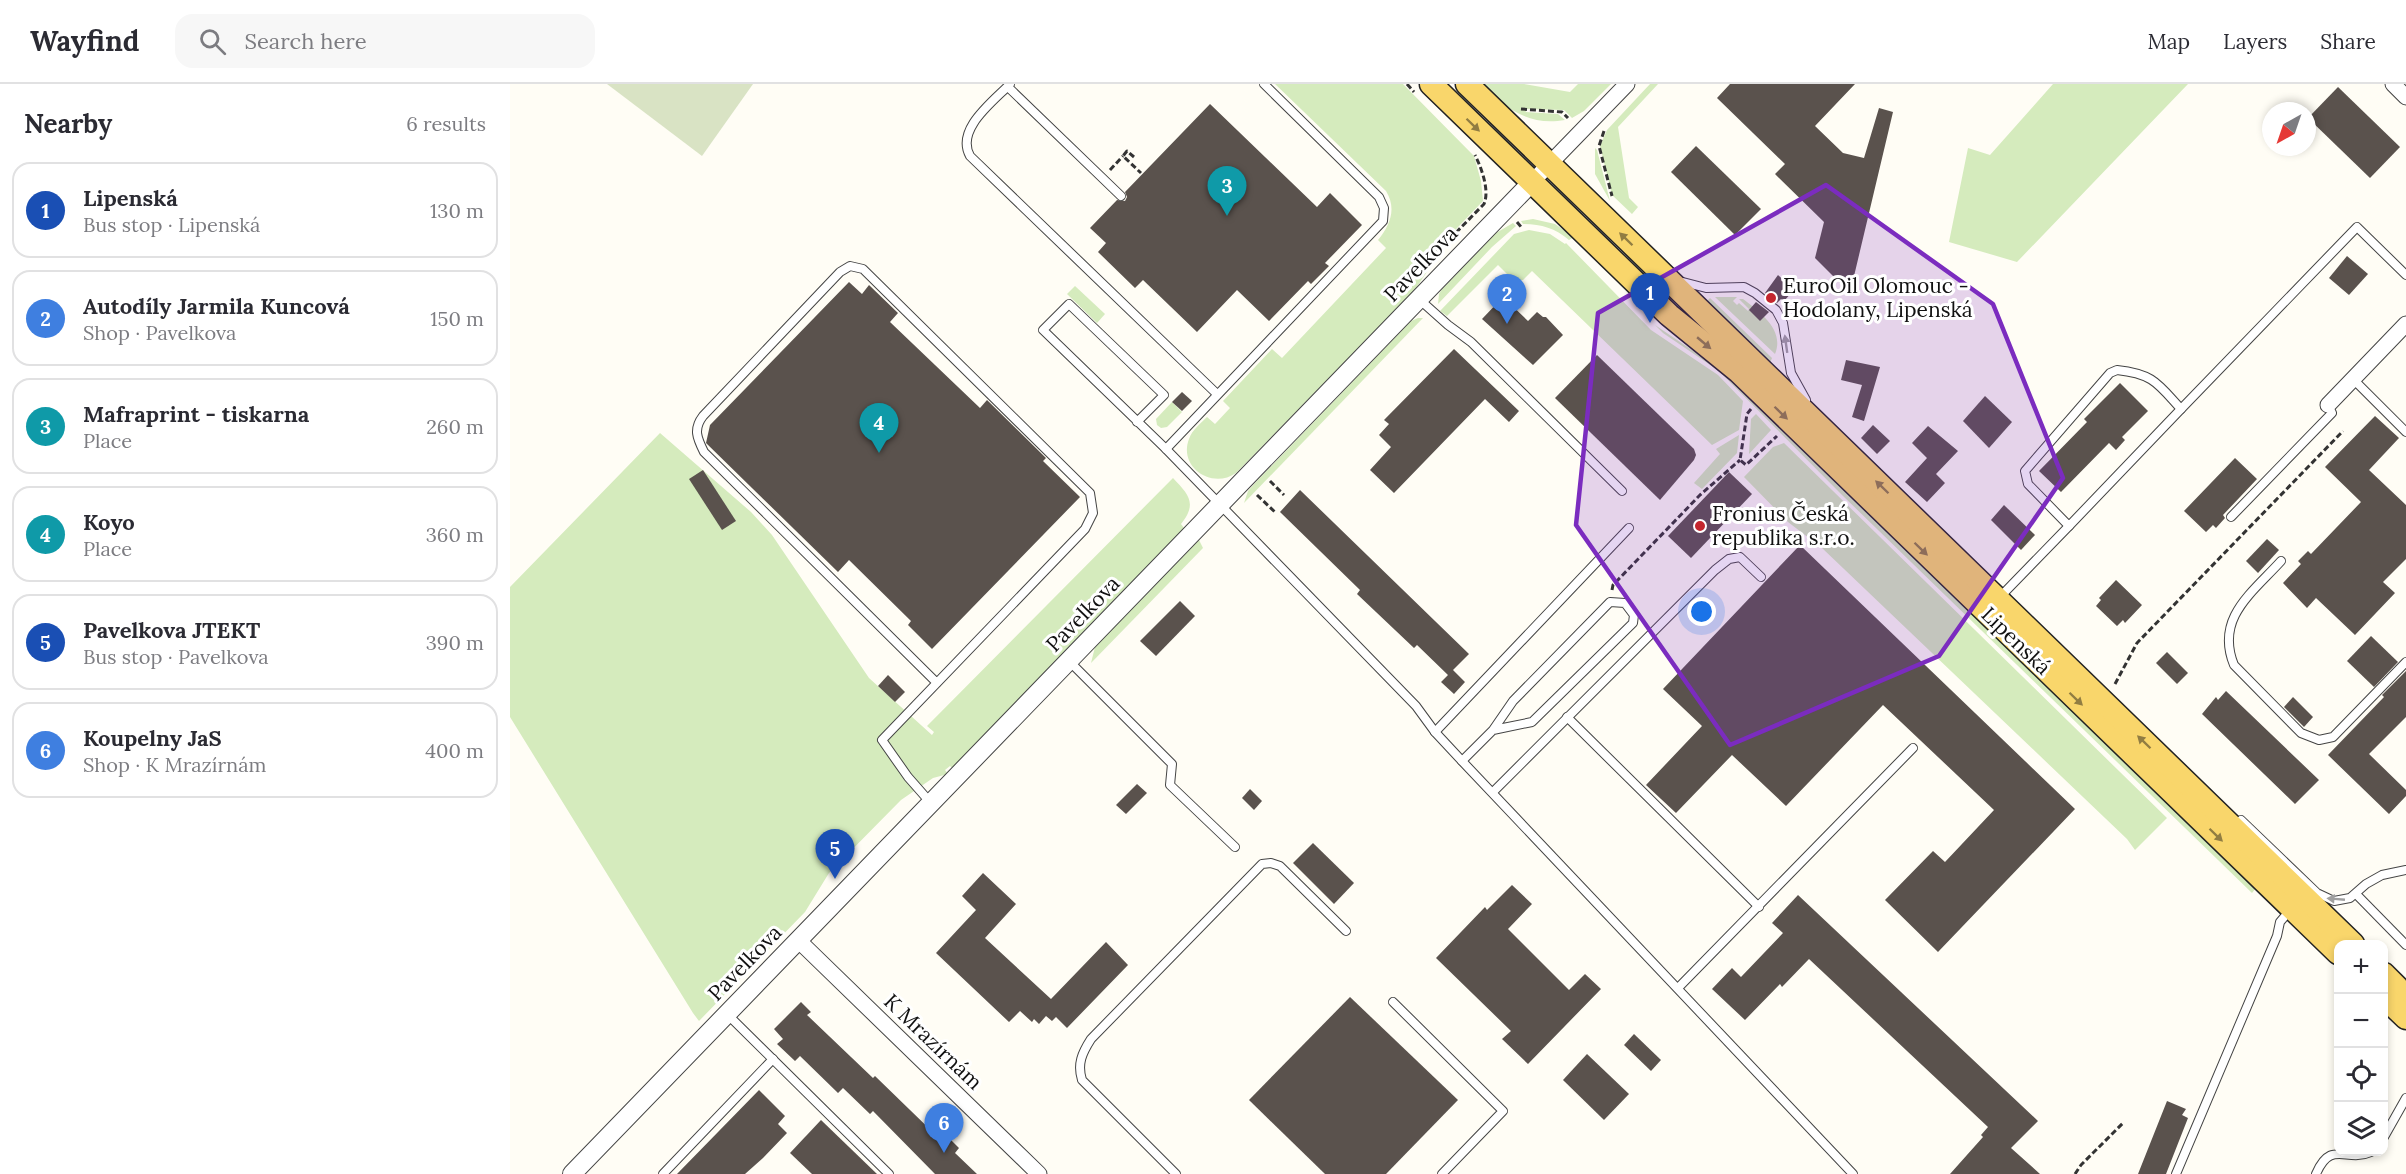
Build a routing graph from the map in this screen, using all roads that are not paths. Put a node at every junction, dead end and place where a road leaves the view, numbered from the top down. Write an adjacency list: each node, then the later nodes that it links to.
1 (1263, 84): 16 (lane)
2 (1467, 84): 8 (main road, Lipenská)
3 (1627, 84): 8 (street, Pavelkova)
4 (2393, 84): 7 (street)
5 (1009, 85): 10 (lane); 16 (lane)
6 (1423, 88): 9 (main road, Lipenská, one-way to 9)
7 (2406, 97)
8 (1549, 164): 9 (street, Pavelkova); 11 (main road, Lipenská, one-way to 8)
9 (1532, 182): 13 (street, Pavelkova); 47 (main road, Lipenská, one-way to 47)
10 (1121, 196)
11 (1658, 270): 21 (main road, Lipenská); 21 (lane, one-way to 11)
12 (2406, 275): 18 (lane)
13 (1419, 299): 23 (lane); 24 (street, Pavelkova)
14 (2406, 324): 15 (street)
15 (2353, 379): 17 (street); 20 (lane)
16 (1217, 394): 22 (lane)
17 (2328, 405): 25 (lane)
18 (2181, 409): 26 (lane); 26 (lane)
19 (1137, 422): 19 (lane); 22 (lane)
20 (2406, 432)
21 (1827, 434): 30 (main road, Lipenská, one-way to 21)
22 (1166, 449): 24 (lane)
23 (1622, 491)
24 (1221, 504): 31 (street, Pavelkova); 36 (lane)
25 (2231, 517)
26 (2069, 526): 30 (lane)
27 (1629, 528): 36 (lane)
28 (2281, 561): 32 (lane)
29 (1761, 577): 34 (lane)
30 (1997, 600): 39 (main road, Lipenská, one-way to 30)
31 (1070, 661): 41 (street, Pavelkova); 42 (lane)
32 (2406, 662)
33 (937, 683): 33 (lane); 41 (lane)
34 (1567, 717): 40 (lane); 46 (lane)
35 (1493, 730): 35 (lane); 38 (lane)
36 (1435, 732): 38 (lane)
37 (1913, 748): 46 (lane)
38 (1462, 761): 40 (lane)
39 (2186, 783): 45 (lane, one-way to 39); 50 (main road, Lipenská)
40 (1492, 792): 54 (lane)
41 (931, 803): 49 (street, Pavelkova)
42 (1235, 847)
43 (2406, 860): 44 (lane)
44 (2402, 870): 45 (lane)
45 (2356, 894): 51 (lane)
46 (1759, 907): 54 (lane)
47 (2292, 908): 52 (main road, Lipenská); 71 (lane)
48 (1346, 931): 68 (lane)
49 (798, 940): 58 (street, Pavelkova); 67 (street, K Mrazírnám)
50 (2348, 940)
51 (2406, 945)
52 (2334, 949)
53 (2388, 978): 55 (main road)
54 (1678, 988): 70 (lane)
55 (2406, 996)
56 (2388, 1001): 59 (main road)
57 (1393, 1002): 69 (lane)
58 (727, 1014): 60 (lane); 64 (street, Pavelkova)
59 (2406, 1018)
60 (773, 1059): 65 (lane); 66 (lane)
61 (2406, 1098): 62 (lane)
62 (2388, 1130)
63 (2334, 1154): 72 (lane)
64 (572, 1174)
65 (663, 1174)
66 (889, 1174)
67 (1039, 1174)
68 (1176, 1174)
69 (1442, 1174)
70 (1853, 1174)
71 (2176, 1174)
72 (2316, 1174)

